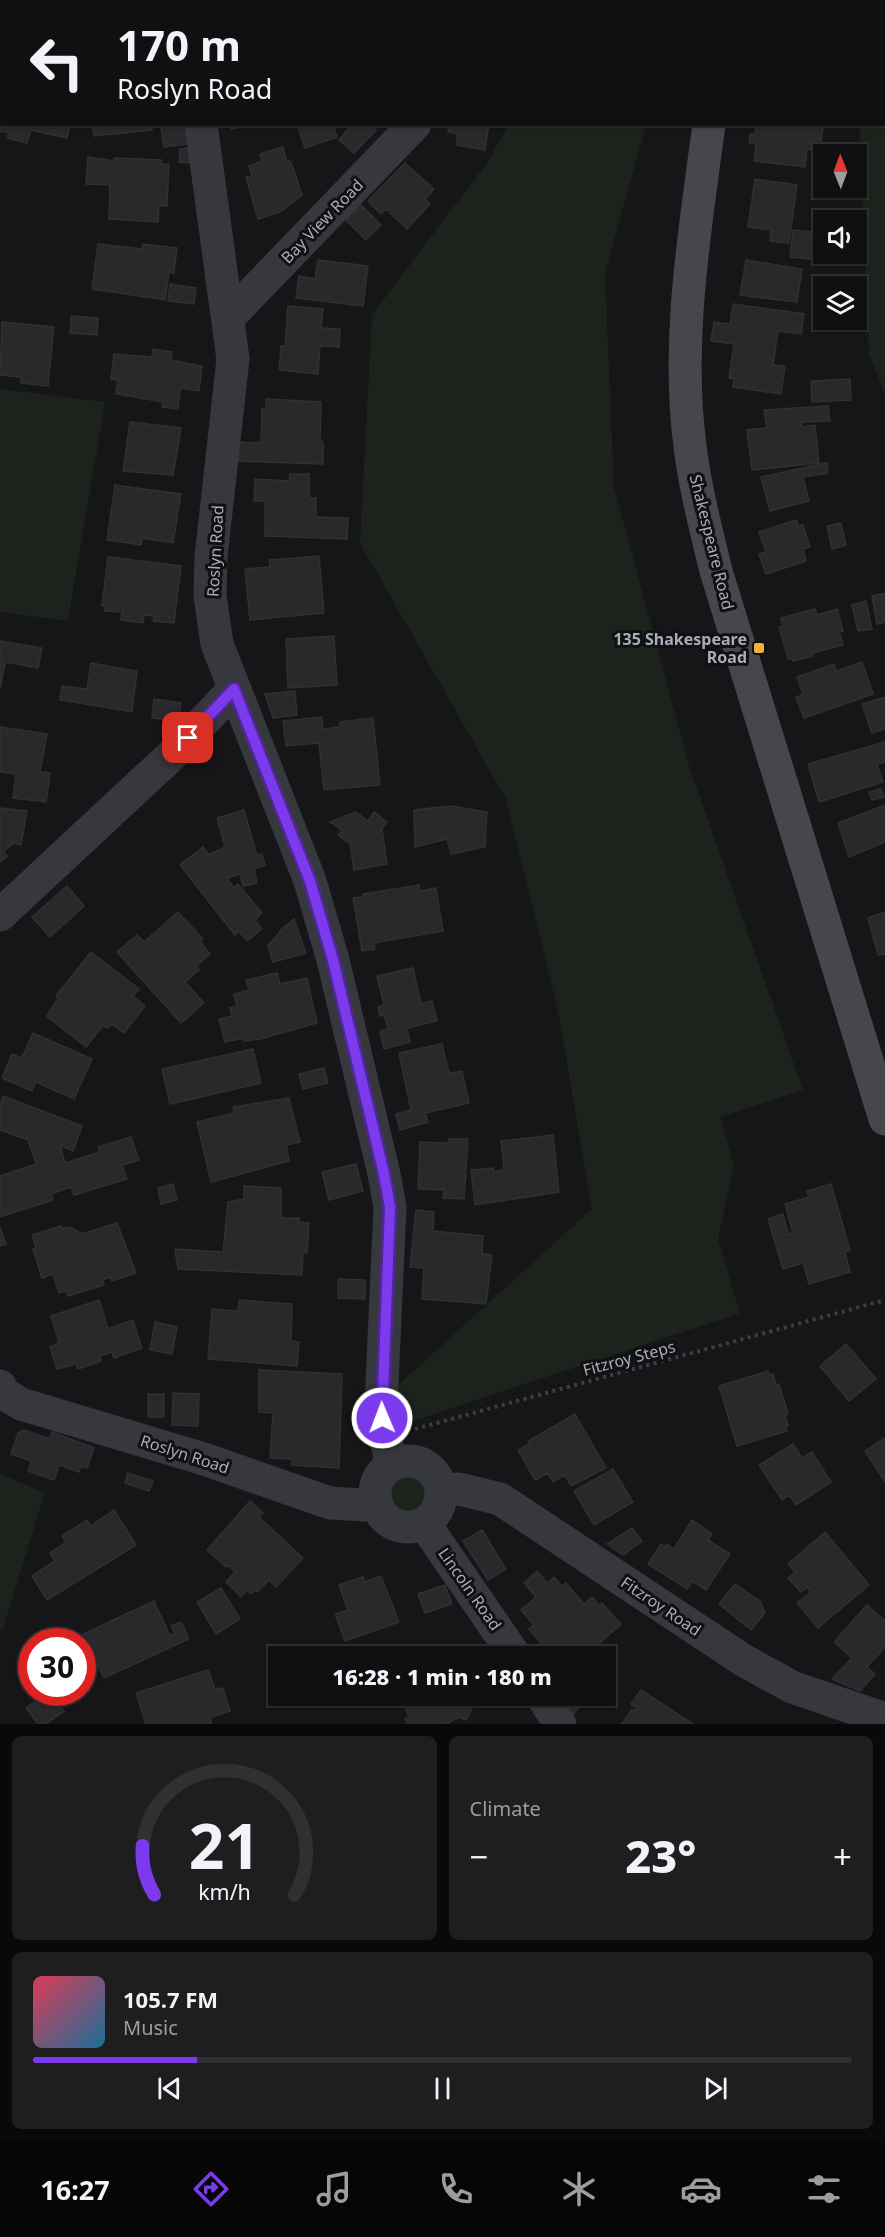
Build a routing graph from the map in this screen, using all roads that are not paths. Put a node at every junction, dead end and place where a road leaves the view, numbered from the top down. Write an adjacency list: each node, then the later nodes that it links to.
1 (201, 126): 4 (street, Roslyn Road)
2 (413, 126): 4 (street, Bay View Road)
3 (709, 126): 7 (street, Shakespeare Road)
4 (228, 318): 5 (street, Roslyn Road)
5 (234, 689): 6 (street); 9 (street)
6 (0, 915)
7 (885, 1119)
8 (0, 1386): 11 (street, Roslyn Road)
9 (402, 1463): 10 (street); 11 (street)
10 (441, 1491): 12 (street); 15 (street, Fitzroy Road)
11 (376, 1500): 12 (street)
12 (424, 1523): 13 (street, Lincoln Road)
13 (508, 1646)
14 (548, 1706): 16 (street)
15 (885, 1719)
16 (560, 1724)

